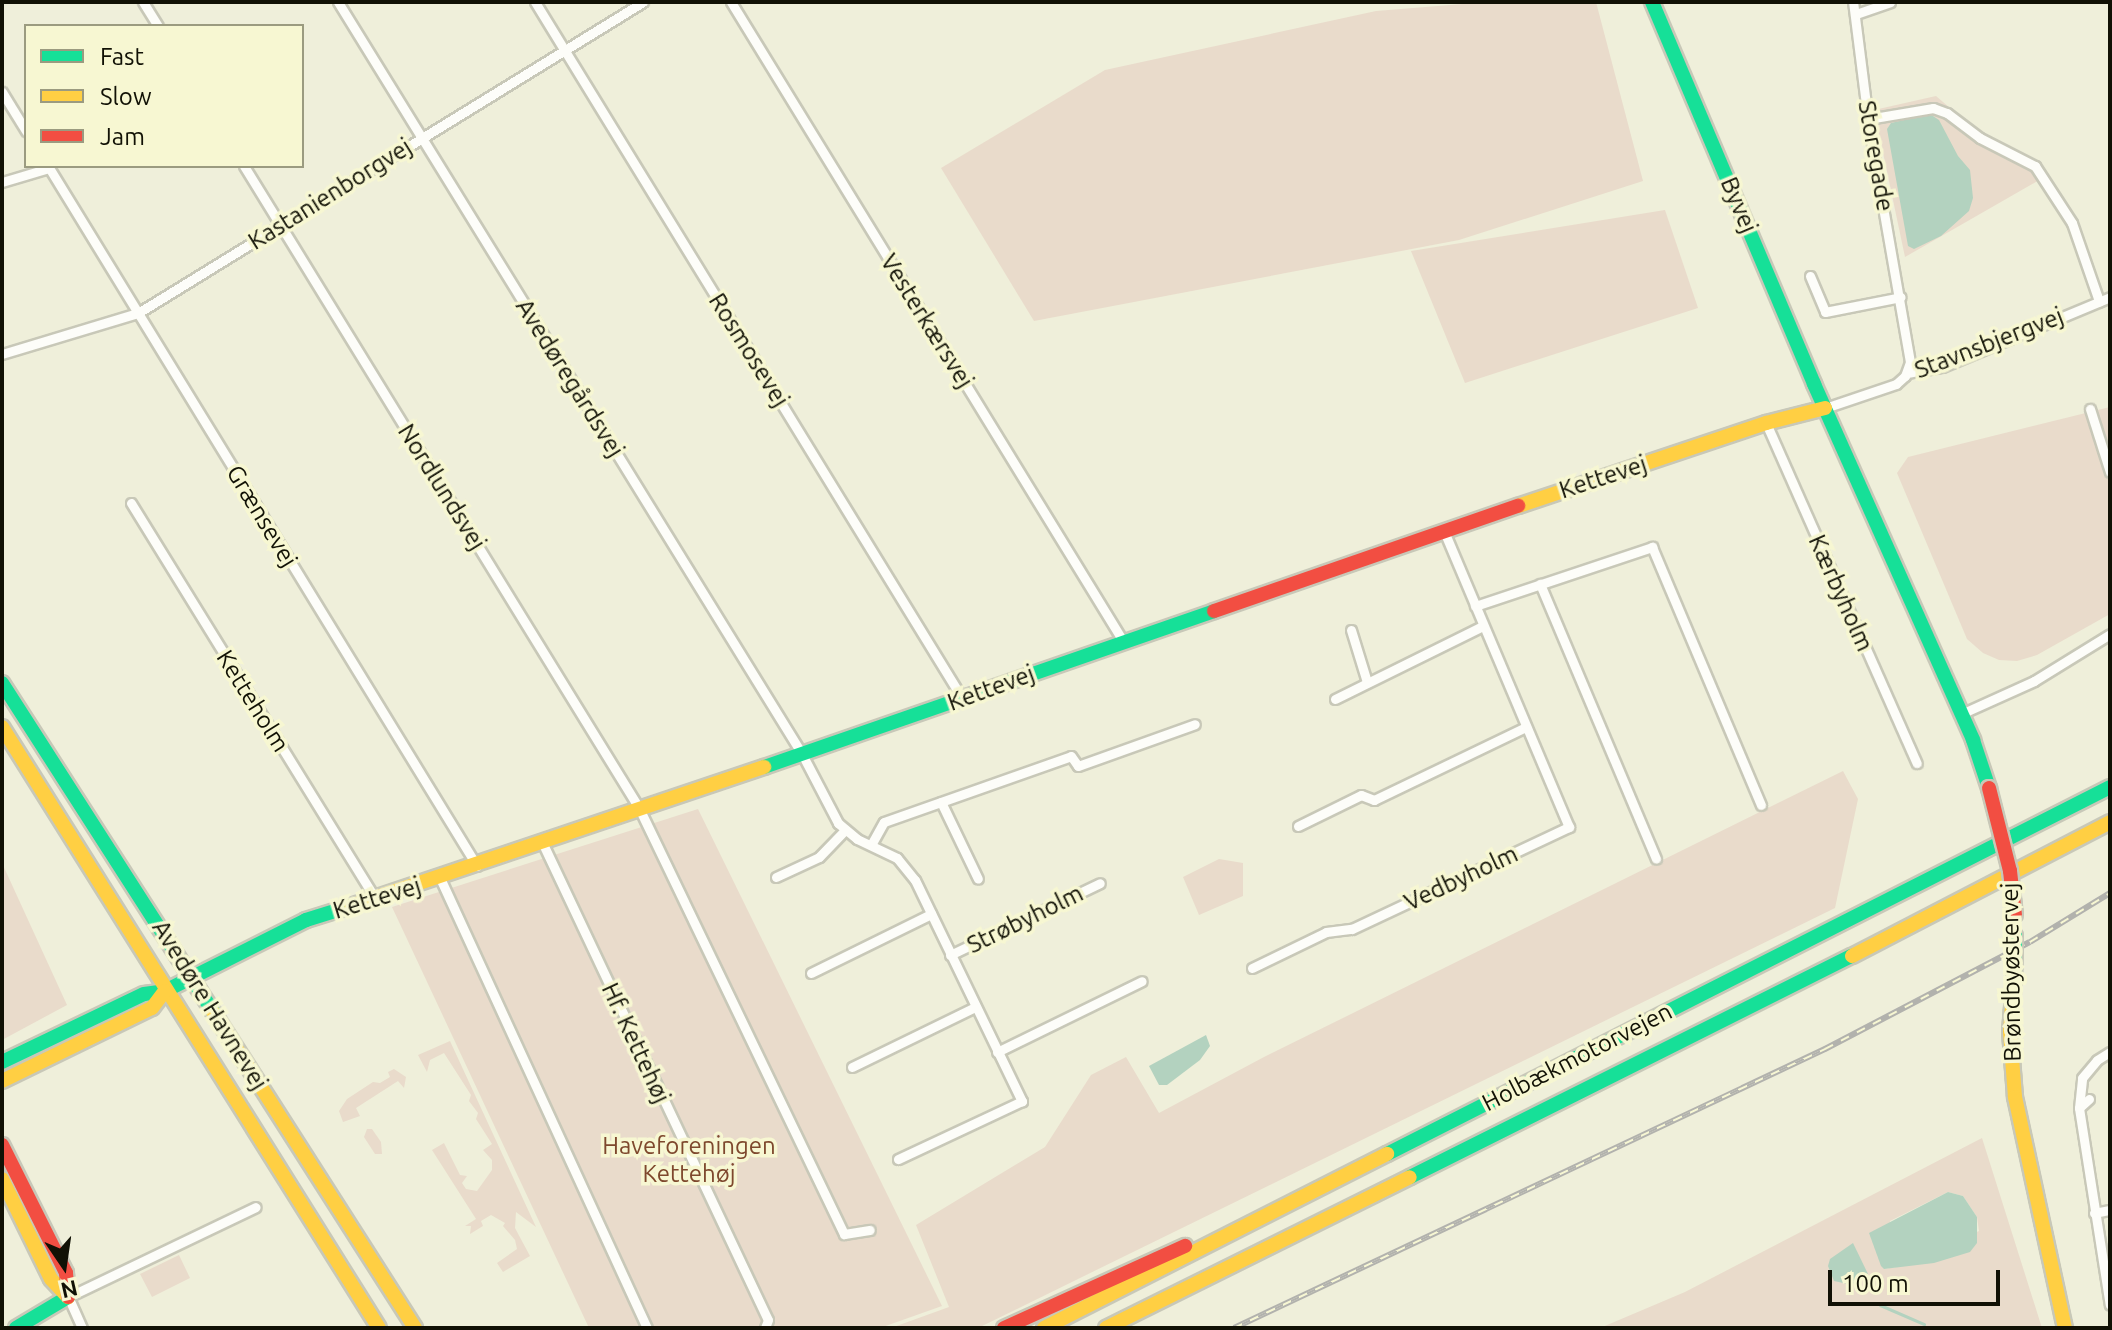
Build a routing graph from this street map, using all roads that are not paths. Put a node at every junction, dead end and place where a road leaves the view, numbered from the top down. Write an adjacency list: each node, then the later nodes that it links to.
1 (143, 2): 10 (street)
2 (338, 2): 15 (street, Avedøregårdsvej)
3 (535, 2): 11 (street, Rosmosevej)
4 (643, 2): 11 (street, Kastanienborgvej)
5 (731, 2): 39 (street, Vesterkærsvej)
6 (1652, 2): 28 (main road, Byvej)
7 (1853, 2): 9 (street, Storegade)
8 (1890, 2): 9 (street)
9 (1856, 14): 13 (street, Storegade)
10 (157, 24)
11 (564, 50): 15 (street, Kastanienborgvej); 42 (street, Rosmosevej)
12 (2, 92): 14 (street)
13 (1868, 119): 22 (street, Storegade); 24 (street)
14 (24, 128)
15 (422, 137): 20 (street, Kastanienborgvej); 48 (street, Avedøregårdsvej)
16 (45, 168): 19 (street)
17 (49, 168): 25 (street, Grænsevej)
18 (245, 168): 20 (street, Nordlundsvej)
19 (2, 182)
20 (280, 225): 25 (street, Kastanienborgvej); 53 (street, Nordlundsvej)
21 (1810, 276): 22 (street)
22 (1901, 297): 27 (street, Storegade)
23 (2110, 297): 24 (street, Stavnsbjergvej)
24 (2099, 301): 27 (street, Stavnsbjergvej)
25 (138, 313): 26 (street, Kastanienborgvej); 60 (street, Grænsevej)
26 (2, 354)
27 (1907, 373): 28 (street, Stavnsbjergvej)
28 (1825, 408): 30 (main road, Kettevej); 44 (main road, Brøndbyøstervej)
29 (2090, 409): 31 (street)
30 (1766, 423): 33 (main road, Kettevej); 49 (street, Kærbyholm)
31 (2110, 472)
32 (131, 503): 65 (street, Ketteholm)
33 (1444, 531): 35 (street, Vedbyholm); 39 (main road, Kettevej)
34 (1540, 584): 35 (street); 52 (street); 59 (street)
35 (1475, 606): 36 (street, Vedbyholm)
36 (1483, 626): 40 (street); 47 (street, Vedbyholm)
37 (1351, 630): 40 (street)
38 (2110, 634): 44 (street)
39 (1123, 641): 42 (main road, Kettevej)
40 (1367, 682): 43 (street)
41 (2, 683): 70 (main road, Avedøre Havnevej)
42 (962, 698): 48 (main road, Kettevej)
43 (1335, 699)
44 (1961, 714): 100 (main road, Brøndbyøstervej, bridge)
45 (1195, 724): 51 (street)
46 (2, 727): 72 (main road, Avedøre Havnevej)
47 (1526, 727): 55 (street); 68 (street, Vedbyholm)
48 (802, 754): 53 (main road, Kettevej); 56 (street, Strøbyholm)
49 (1917, 763)
50 (2110, 787): 87 (main road, Holbækmotorvejen)
51 (941, 802): 58 (street); 63 (street)
52 (1761, 805)
53 (639, 808): 57 (main road, Kettevej); 88 (street)
54 (2110, 822): 91 (main road, Holbækmotorvejen)
55 (1298, 826)
56 (845, 830): 58 (street, Strøbyholm); 61 (street)
57 (543, 844): 60 (main road, Kettevej); 97 (street, Hf. Kettehøj)
58 (871, 845): 66 (street, Strøbyholm)
59 (1656, 858)
60 (477, 866): 62 (main road, Kettevej)
61 (776, 877)
62 (440, 878): 65 (main road, Kettevej); 96 (street)
63 (978, 879)
64 (1100, 883): 67 (street, Strøbyholm)
65 (375, 898): 70 (main road, Kettevej)
66 (931, 914): 67 (street, Strøbyholm); 69 (street)
67 (950, 955): 73 (street, Strøbyholm)
68 (1252, 968)
69 (811, 973)
70 (193, 976): 72 (main road, Kettevej); 95 (main road, Avedøre Havnevej)
71 (1142, 981): 74 (street)
72 (165, 991): 76 (main road); 78 (main road); 94 (main road, Avedøre Havnevej)
73 (975, 1007): 74 (street, Strøbyholm); 77 (street)
74 (997, 1052): 82 (street, Strøbyholm)
75 (2110, 1052): 80 (street)
76 (2, 1062)
77 (852, 1067)
78 (2, 1081)
79 (2089, 1099): 80 (street)
80 (2079, 1108): 86 (street)
81 (2, 1145): 89 (main road)
82 (898, 1159)
83 (2, 1179): 89 (main road)
84 (256, 1207): 89 (street)
85 (2110, 1210): 86 (street)
86 (2094, 1213): 90 (street)
87 (1248, 1225): 98 (main road); 99 (main road, Holbækmotorvejen)
88 (870, 1230)
89 (68, 1297): 92 (main road); 93 (street)
90 (2110, 1305)
91 (1111, 1326)
92 (16, 1328)
93 (82, 1328)
94 (379, 1328)
95 (415, 1328)
96 (647, 1328)
97 (765, 1328)
98 (1004, 1328)
99 (1044, 1328)
100 (2065, 1328)

